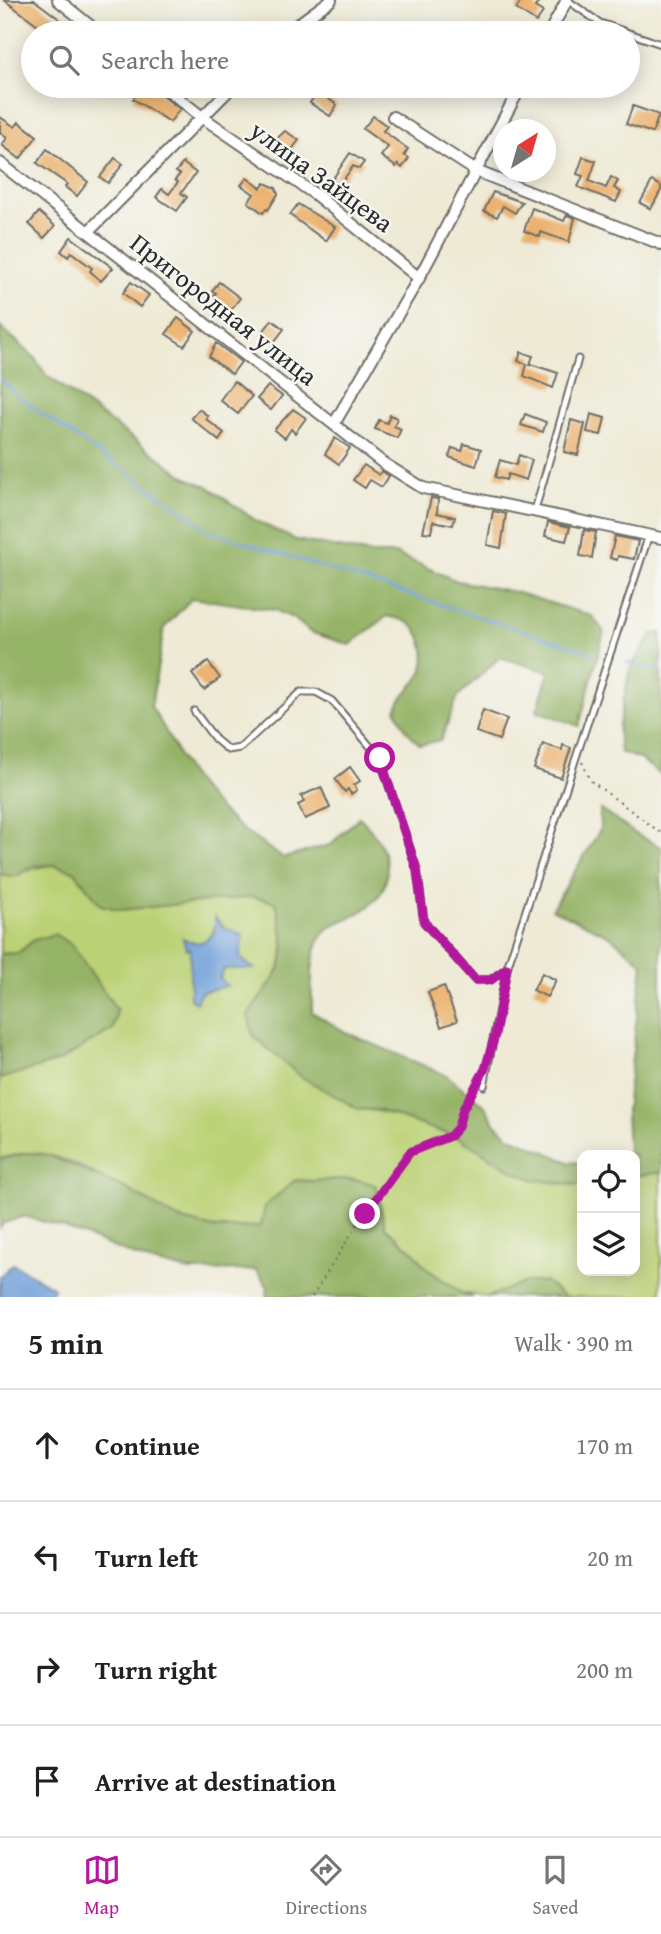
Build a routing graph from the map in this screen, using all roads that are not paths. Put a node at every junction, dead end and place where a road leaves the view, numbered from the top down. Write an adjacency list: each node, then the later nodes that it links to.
1 (58, 0): 4 (street)
2 (331, 0): 5 (street)
3 (567, 0): 6 (street); 7 (lane)
4 (84, 21)
5 (302, 21)
6 (556, 21)
7 (597, 21)
8 (640, 37): 9 (lane)
9 (661, 44)
10 (178, 98): 13 (street, улица Зайцева)
11 (221, 98): 13 (street)
12 (516, 98): 16 (street)
13 (202, 117): 17 (street); 19 (street, улица Зайцева)
14 (393, 117): 16 (street)
15 (0, 163): 17 (street, Пригородная улица)
16 (477, 171): 18 (street); 19 (street)
17 (89, 231): 21 (street, Пригородная улица)
18 (661, 244)
19 (419, 278): 21 (street)
20 (578, 359): 22 (lane)
21 (334, 424): 22 (street, Пригородная улица)
22 (534, 510): 23 (street)
23 (649, 535): 24 (street); 26 (lane)
24 (661, 538)
25 (194, 710): 26 (lane)
26 (507, 968): 27 (lane)
27 (484, 1086)

